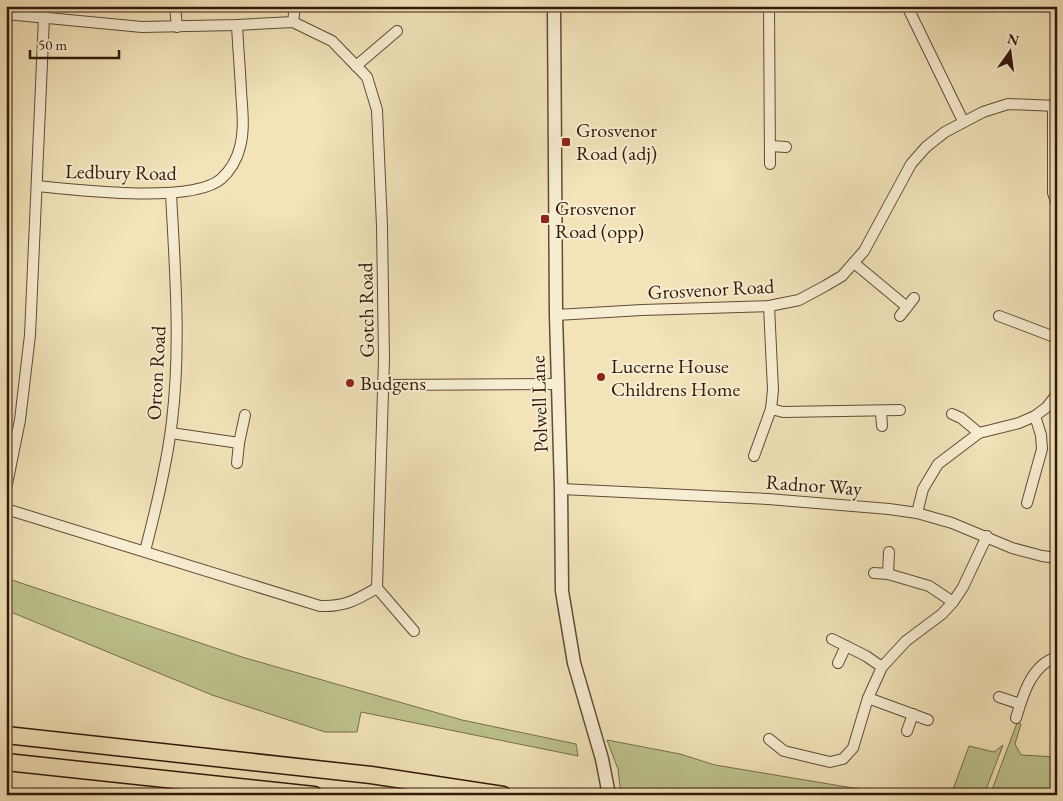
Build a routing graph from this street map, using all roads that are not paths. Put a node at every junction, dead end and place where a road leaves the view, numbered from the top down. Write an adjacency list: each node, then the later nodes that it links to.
1 (175, 6): 10 (street)
2 (295, 6): 8 (street)
3 (554, 6): 25 (street, Polwell Lane)
4 (769, 6): 15 (street)
5 (907, 6): 14 (street)
6 (6, 14): 7 (street, Gotch Road)
7 (44, 17): 10 (street, Gotch Road); 18 (street)
8 (293, 22): 9 (street, Gotch Road); 12 (street, Gotch Road)
9 (237, 25): 10 (street, Gotch Road); 19 (street, Ledbury Road)
10 (177, 27)
11 (398, 31): 12 (street)
12 (356, 66): 30 (street, Gotch Road)
13 (1055, 106): 14 (street, Grosvenor Road); 20 (street)
14 (963, 121): 21 (street, Grosvenor Road)
15 (770, 146): 16 (street); 17 (street)
16 (786, 147)
17 (770, 164)
18 (37, 186): 19 (street, Ledbury Road); 44 (street)
19 (171, 194): 39 (street, Orton Road)
20 (1057, 204)
21 (854, 263): 23 (street, Grosvenor Road); 24 (street)
22 (914, 298): 24 (street)
23 (769, 306): 25 (street, Grosvenor Road); 32 (street)
24 (908, 307): 26 (street)
25 (556, 315): 29 (street, Polwell Lane)
26 (900, 316)
27 (999, 316): 28 (street)
28 (1057, 338)
29 (557, 384): 30 (street); 45 (street, Polwell Lane)
30 (384, 385): 55 (street, Gotch Road)
31 (1057, 394): 37 (street)
32 (772, 409): 34 (street); 42 (street)
33 (900, 410): 34 (street)
34 (881, 411): 38 (street)
35 (952, 414): 40 (street)
36 (245, 415): 41 (street)
37 (1035, 416): 40 (street); 46 (street)
38 (882, 426)
39 (171, 433): 41 (street); 50 (street, Orton Road)
40 (979, 433): 48 (street)
41 (239, 443): 43 (street)
42 (754, 456)
43 (237, 463)
44 (6, 488)
45 (561, 489): 48 (street, Radnor Way); 75 (street, Polwell Lane)
46 (1027, 503)
47 (6, 509): 50 (street)
48 (917, 513): 49 (street, Radnor Way)
49 (987, 536): 52 (street, Radnor Way); 56 (street)
50 (145, 551): 55 (street)
51 (889, 552): 54 (street)
52 (1057, 558)
53 (874, 573): 54 (street)
54 (888, 574): 56 (street)
55 (377, 588): 57 (street)
56 (953, 602): 62 (street)
57 (414, 631)
58 (832, 639): 59 (street)
59 (846, 646): 61 (street); 62 (street)
60 (1057, 657): 65 (street)
61 (838, 663)
62 (882, 668): 64 (street)
63 (999, 697): 65 (street)
64 (868, 698): 66 (street); 71 (street)
65 (1020, 704): 67 (street)
66 (913, 714): 68 (street); 69 (street)
67 (1016, 718)
68 (928, 720)
69 (907, 731)
70 (6, 735): 74 (highway)
71 (770, 738)
72 (6, 762): 73 (highway)
73 (314, 795)
74 (503, 795)
75 (608, 795)

